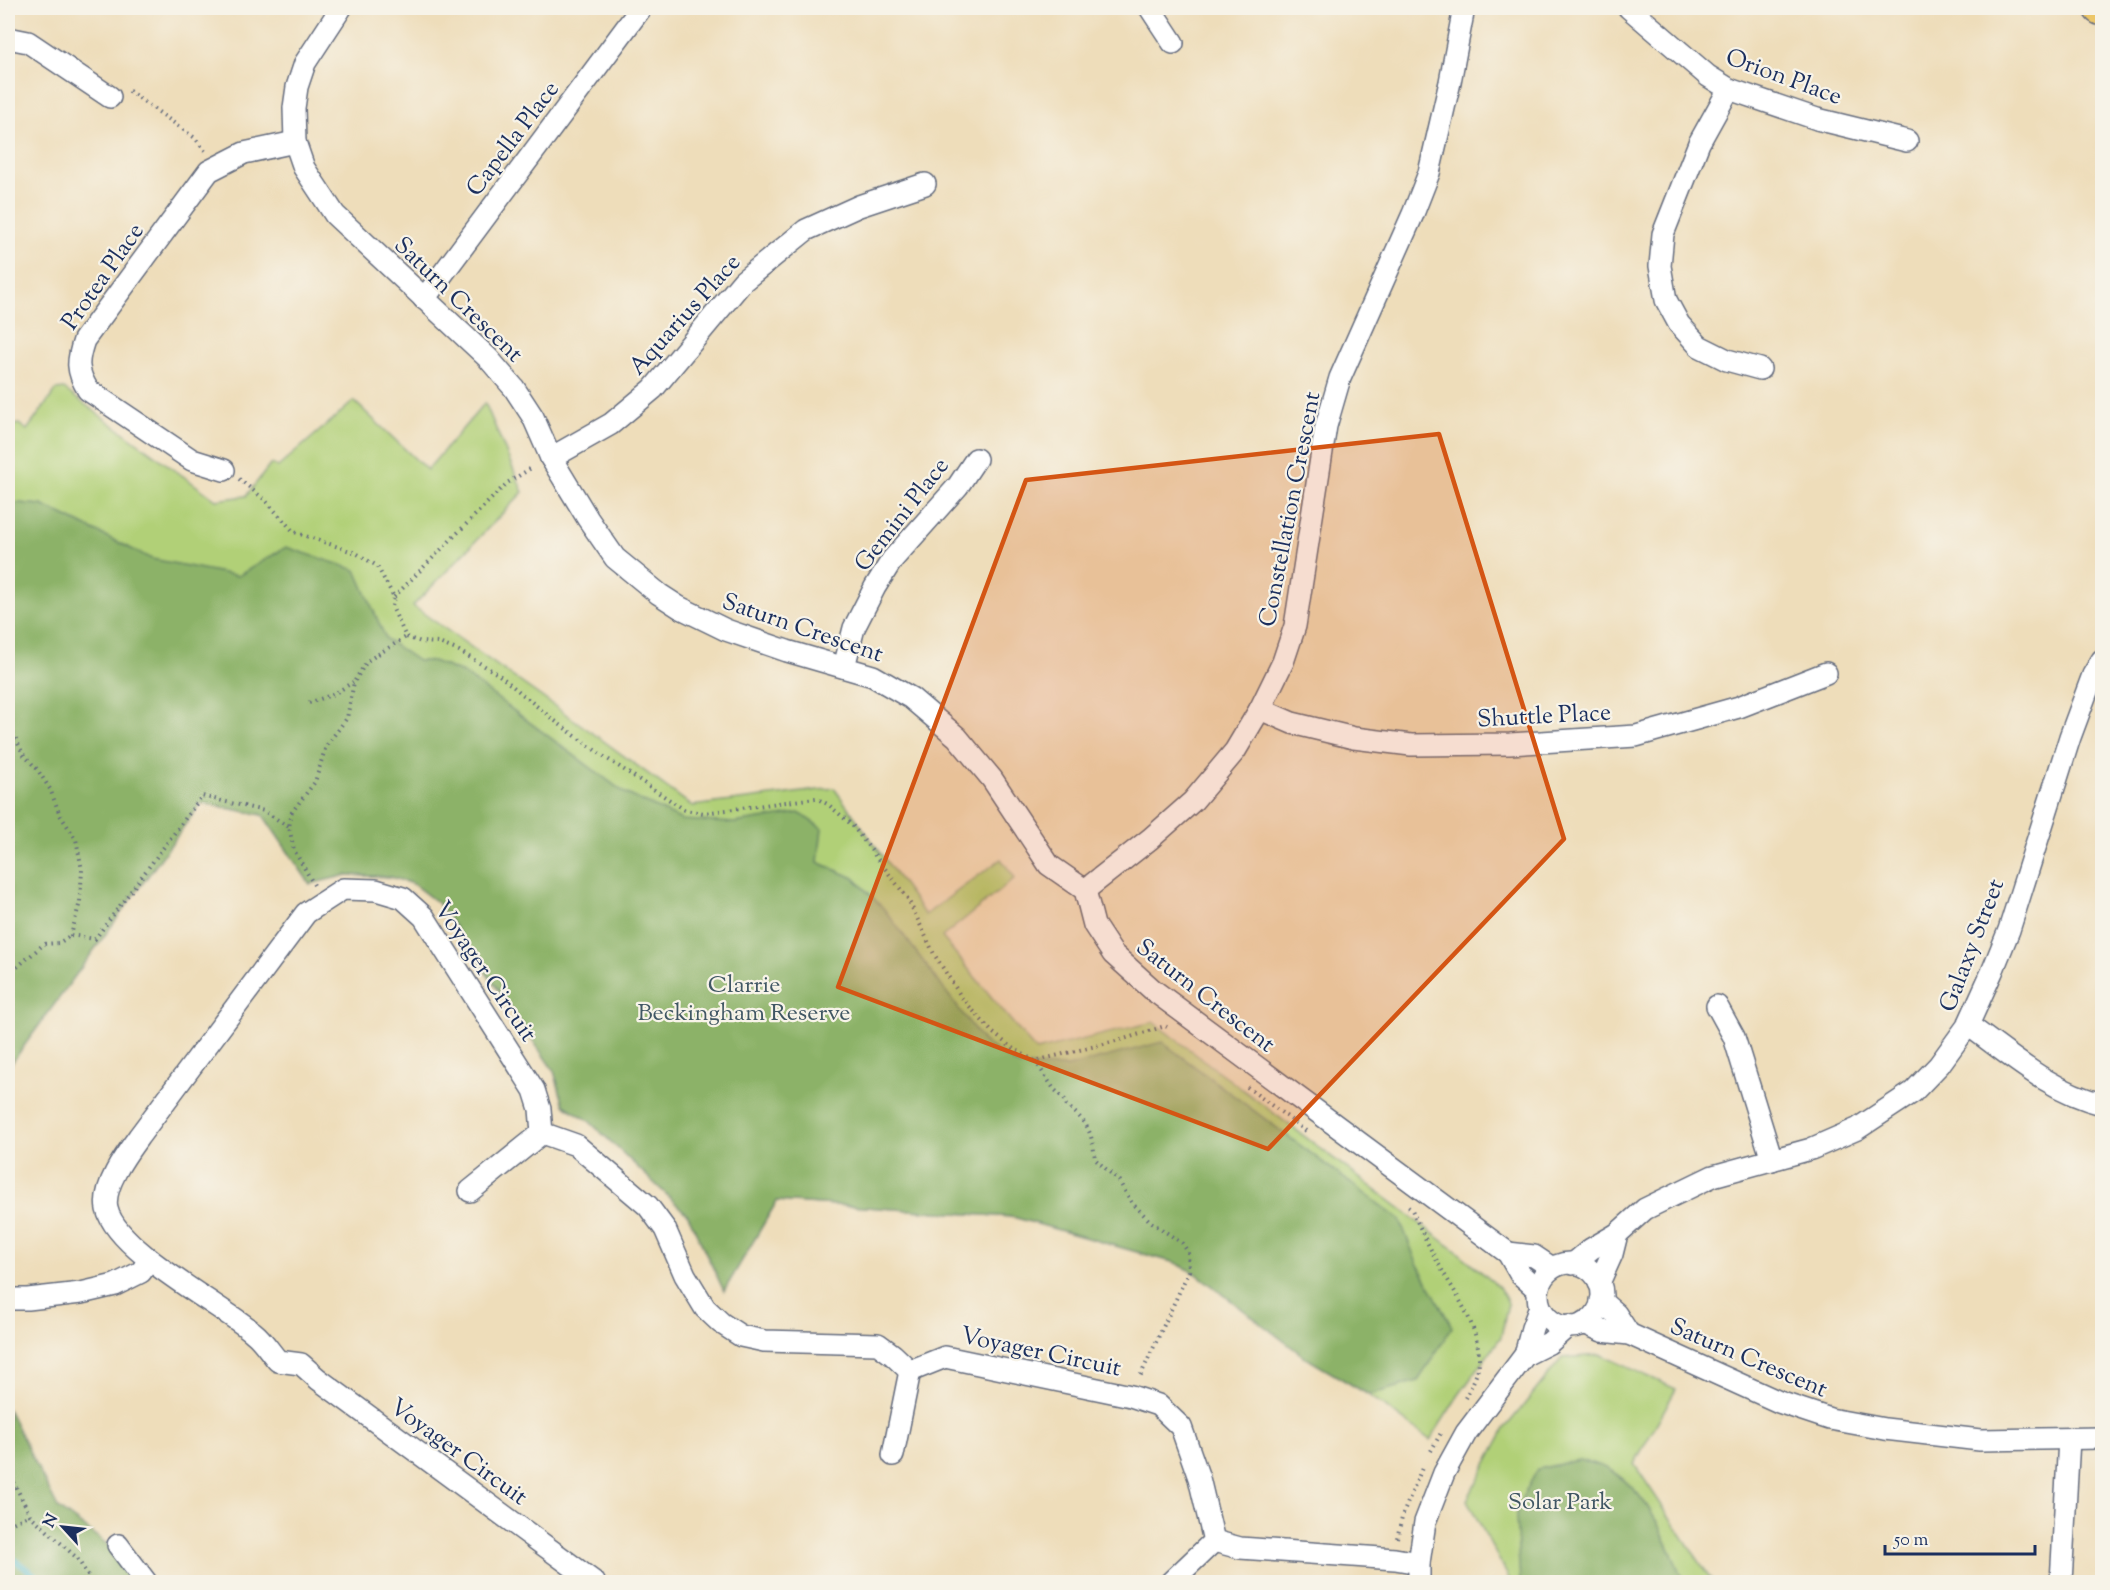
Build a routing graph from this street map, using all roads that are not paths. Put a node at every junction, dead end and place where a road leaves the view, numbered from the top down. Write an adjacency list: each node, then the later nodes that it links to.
1 (341, 8): 11 (street, Saturn Crescent)
2 (641, 8): 13 (street, Capella Place)
3 (1150, 8): 7 (street)
4 (1464, 8): 21 (street, Constellation Crescent)
5 (1629, 8): 8 (street, Orion Place)
6 (8, 38): 9 (street)
7 (1173, 43)
8 (1729, 88): 10 (street, Orion Place); 14 (street)
9 (110, 97)
10 (1908, 141)
11 (295, 142): 13 (street, Saturn Crescent); 17 (street, Protea Place)
12 (925, 184): 15 (street, Aquarius Place)
13 (424, 299): 15 (street, Saturn Crescent)
14 (1760, 369)
15 (551, 458): 19 (street, Saturn Crescent)
16 (976, 459): 19 (street, Gemini Place)
17 (224, 470)
18 (2103, 660): 24 (street, Galaxy Street)
19 (844, 667): 22 (street, Saturn Crescent)
20 (1826, 673): 21 (street, Shuttle Place)
21 (1260, 710): 22 (street, Constellation Crescent)
22 (1085, 890): 30 (street, Saturn Crescent)
23 (1717, 1005): 27 (street)
24 (1968, 1025): 25 (street); 27 (street, Galaxy Street)
25 (2103, 1104)
26 (542, 1133): 28 (street); 31 (street, Voyager Circuit); 40 (street)
27 (1772, 1160): 29 (street, Galaxy Street)
28 (470, 1191)
29 (1617, 1234): 32 (street, Galaxy Street); 34 (street)
30 (1508, 1253): 33 (street, Saturn Crescent); 35 (street, Saturn Crescent)
31 (149, 1260): 36 (street); 48 (street, Voyager Circuit)
32 (1573, 1263): 33 (street); 34 (street)
33 (1552, 1268): 35 (street)
34 (1600, 1292): 37 (street); 38 (street, Saturn Crescent)
35 (1539, 1298): 37 (street); 39 (street)
36 (8, 1299)
37 (1576, 1324): 38 (street, Saturn Crescent); 39 (street)
38 (1629, 1334): 42 (street, Saturn Crescent)
39 (1525, 1355): 46 (street)
40 (910, 1371): 43 (street); 44 (street, Voyager Circuit)
41 (2103, 1438): 42 (street, Saturn Crescent)
42 (2069, 1439): 50 (street)
43 (893, 1455)
44 (1214, 1541): 46 (street); 49 (street)
45 (118, 1545): 47 (street)
46 (1419, 1573)
47 (146, 1582)
48 (594, 1582)
49 (1171, 1582)
50 (2061, 1582)

